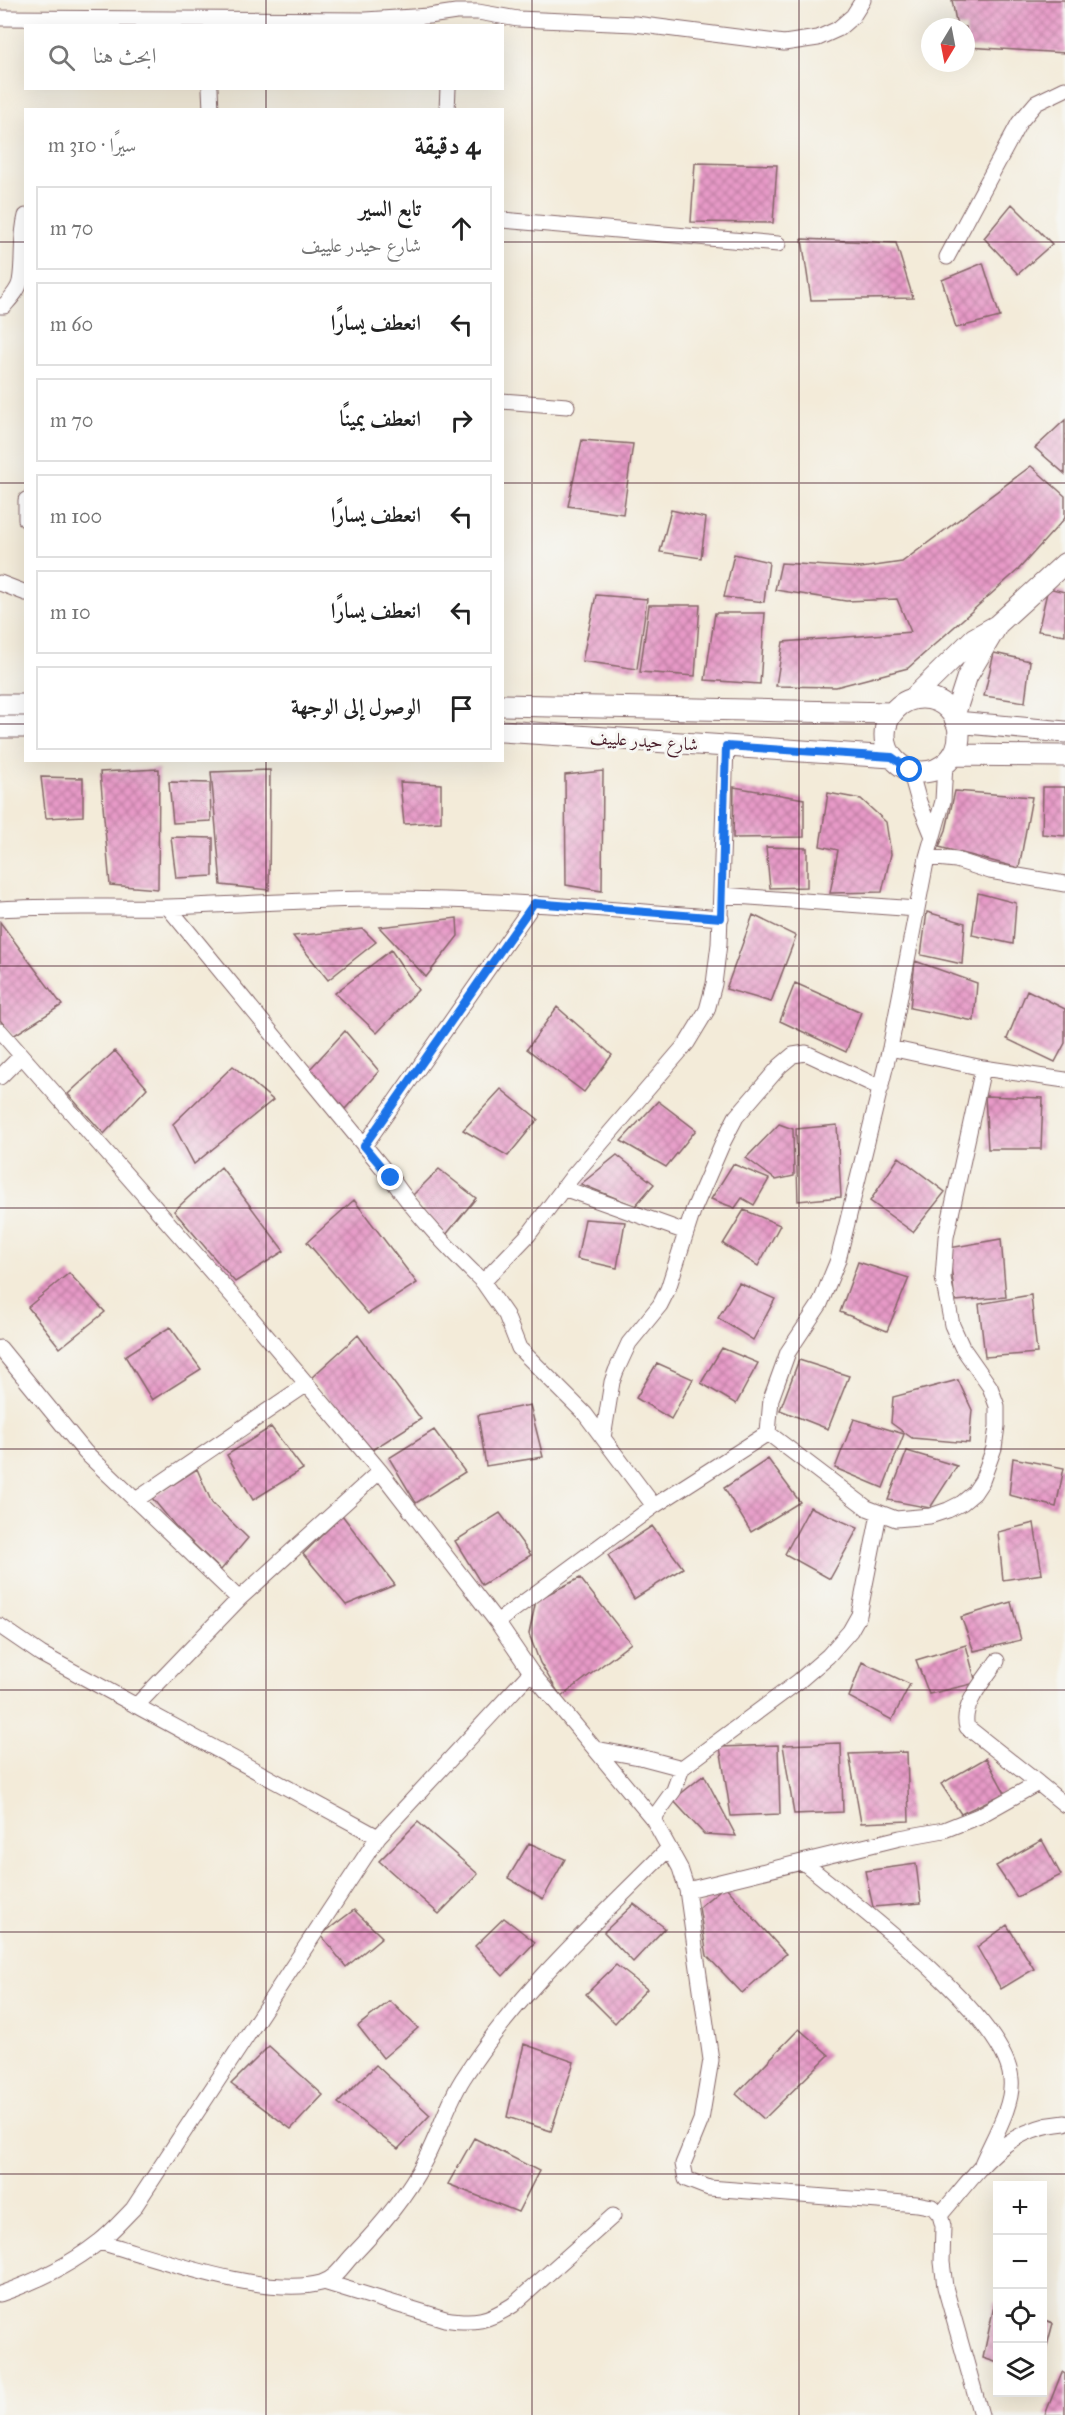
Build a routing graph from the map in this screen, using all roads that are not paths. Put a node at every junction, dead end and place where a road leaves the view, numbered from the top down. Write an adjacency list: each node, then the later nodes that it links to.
1 (863, 0): 3 (street)
2 (0, 18): 4 (street)
3 (431, 21): 4 (street)
4 (206, 22)
5 (1065, 89): 13 (street)
6 (210, 90): 8 (street)
7 (448, 90): 9 (street)
8 (211, 108)
9 (447, 108)
10 (504, 220): 12 (street)
11 (24, 224): 14 (street)
12 (778, 244)
13 (947, 257)
14 (0, 306)
15 (504, 401): 16 (street)
16 (567, 406)
17 (1065, 563): 20 (street)
18 (0, 584): 19 (street)
19 (24, 592)
20 (997, 625): 21 (street); 26 (street)
21 (912, 699): 25 (main road); 26 (main road)
22 (0, 705): 23 (main road)
23 (24, 705)
24 (504, 705): 25 (main road, شارع حيدر علييف)
25 (892, 713): 33 (main road)
26 (955, 719): 30 (main road); 34 (main road)
27 (0, 727): 28 (main road)
28 (24, 727)
29 (504, 731): 31 (main road, شارع حيدر علييف)
30 (1065, 732)
31 (726, 746): 33 (main road, شارع حيدر علييف); 39 (street)
32 (1065, 756): 34 (main road)
33 (892, 757): 35 (main road)
34 (949, 759): 35 (main road); 36 (street)
35 (910, 770): 36 (street)
36 (932, 834): 37 (street)
37 (927, 857): 38 (street); 43 (street)
38 (1065, 884)
39 (722, 895): 43 (street); 44 (street)
40 (534, 903): 41 (street); 44 (street); 52 (street)
41 (168, 907): 42 (street); 52 (street)
42 (0, 909)
43 (917, 909): 46 (street)
44 (721, 918): 53 (street)
45 (0, 1031): 47 (street)
46 (890, 1048): 48 (street); 51 (street)
47 (21, 1056): 49 (street); 57 (street)
48 (983, 1068): 50 (street); 63 (street)
49 (0, 1077)
50 (1065, 1080)
51 (881, 1088): 54 (street); 58 (street)
52 (364, 1146): 55 (street)
53 (563, 1188): 54 (street); 55 (street)
54 (686, 1232): 59 (street)
55 (483, 1282): 59 (street)
56 (0, 1348): 61 (street)
57 (307, 1384): 60 (street); 61 (street)
58 (768, 1433): 62 (street); 63 (street)
59 (603, 1438): 62 (street)
60 (380, 1471): 64 (street); 65 (street)
61 (136, 1500): 64 (street)
62 (654, 1506): 65 (street)
63 (879, 1514): 71 (street)
64 (239, 1599): 69 (street)
65 (497, 1622): 68 (street)
66 (0, 1626): 69 (street)
67 (997, 1661): 72 (street)
68 (531, 1672): 70 (street); 75 (street)
69 (136, 1706): 75 (street)
70 (596, 1749): 71 (street); 74 (street)
71 (682, 1768): 74 (street)
72 (1038, 1783): 73 (street); 77 (street)
73 (1065, 1805)
74 (653, 1819): 76 (street)
75 (378, 1837): 83 (street)
76 (669, 1848): 78 (street); 84 (street)
77 (803, 1862): 78 (street); 80 (street)
78 (687, 1890): 81 (street)
79 (1065, 2123): 80 (street)
80 (982, 2164): 81 (street)
81 (940, 2215): 86 (street)
82 (612, 2216): 84 (street)
83 (100, 2242): 84 (street); 85 (street)
84 (324, 2282)
85 (0, 2294)
86 (981, 2415)

